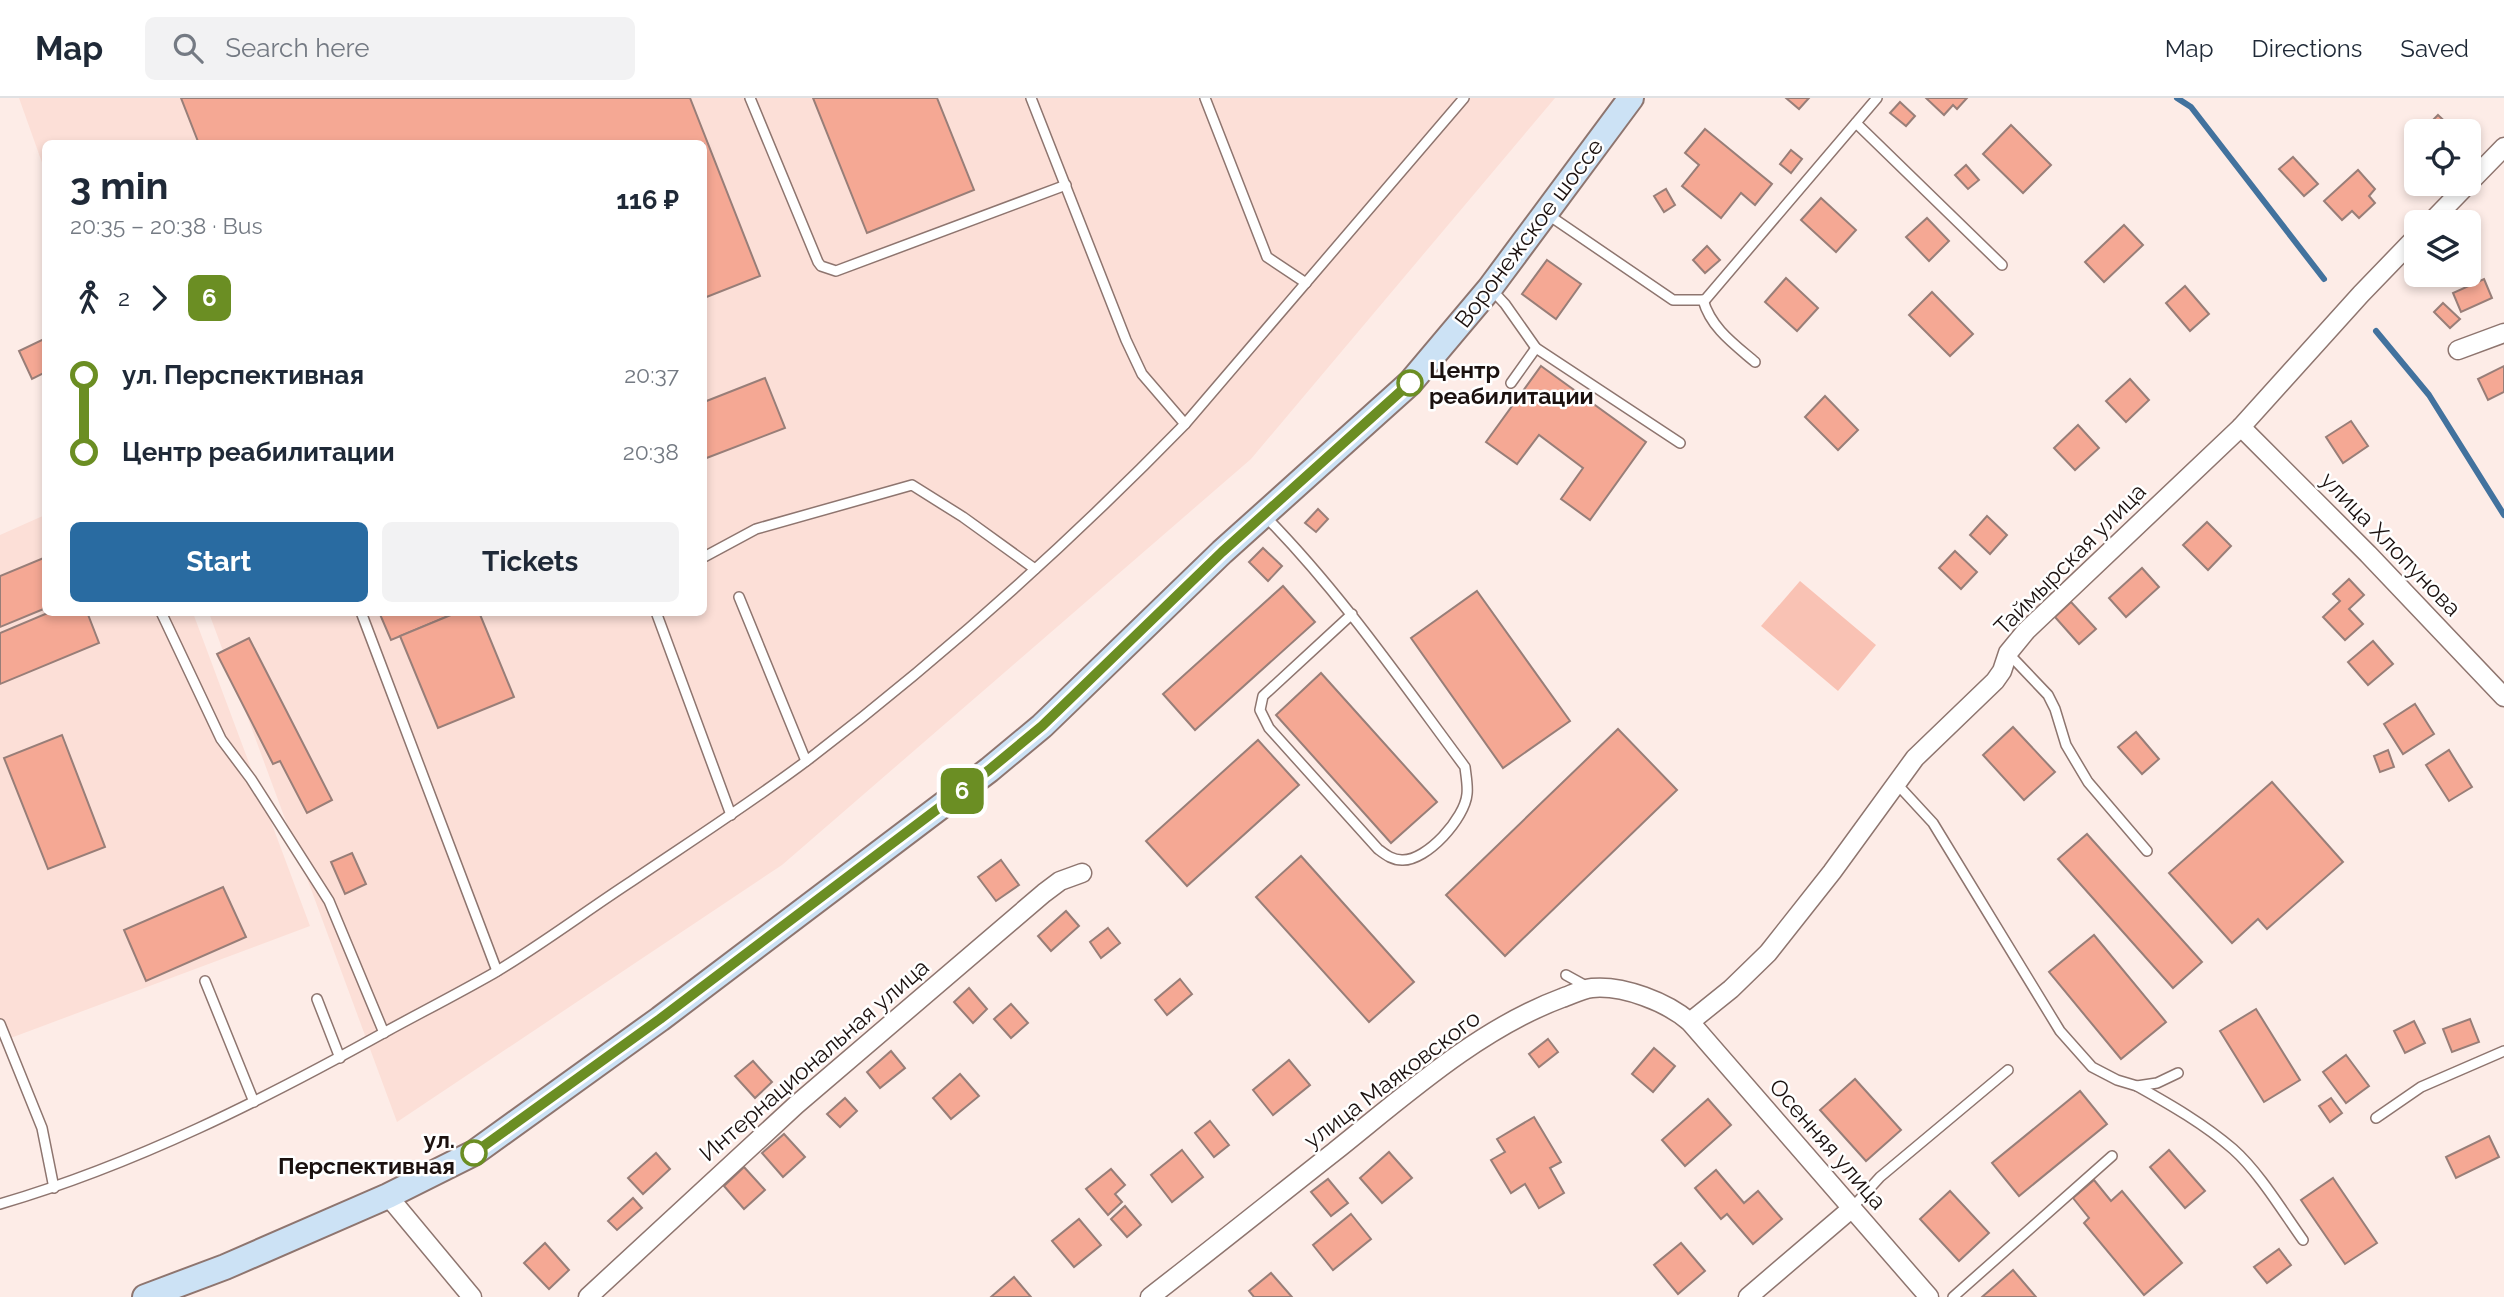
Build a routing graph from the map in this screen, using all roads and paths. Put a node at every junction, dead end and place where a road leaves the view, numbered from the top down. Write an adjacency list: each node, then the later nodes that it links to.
1 (750, 98): 10 (lane)
2 (1031, 98): 10 (lane)
3 (1205, 98): 16 (lane)
4 (1465, 98): 16 (lane)
5 (1631, 98): 13 (main road, Воронежское шоссе)
6 (1877, 98): 7 (lane)
7 (1856, 123): 15 (lane); 18 (lane)
8 (2504, 147): 9 (street)
9 (2481, 171)
10 (1066, 185): 24 (lane)
11 (2456, 196): 12 (street)
12 (2443, 210)
13 (1546, 214): 17 (main road, Воронежское шоссе); 18 (lane)
14 (2404, 249): 25 (street, Таймырская улица)
15 (2002, 265)
16 (1306, 284): 24 (lane)
17 (1490, 288): 20 (lane); 27 (main road, Воронежское шоссе)
18 (1703, 300): 22 (lane)
19 (2504, 333): 21 (street)
20 (1536, 348): 23 (lane); 26 (lane)
21 (2459, 350)
22 (1755, 362)
23 (1511, 383)
24 (1185, 424): 29 (lane)
25 (2241, 427): 35 (street, Таймырская улица); 36 (street, улица Хлопунова)
26 (1680, 443)
27 (1263, 514): 31 (lane); 59 (main road, Воронежское шоссе)
28 (707, 555): 29 (lane)
29 (1035, 569): 37 (lane)
30 (739, 597): 37 (lane)
31 (1352, 614): 31 (lane)
32 (163, 616): 49 (lane)
33 (363, 616): 42 (lane)
34 (657, 616): 39 (lane)
35 (2008, 653): 38 (street, Таймырская улица); 40 (lane)
36 (2504, 697)
37 (806, 761): 39 (lane)
38 (1897, 784): 47 (street, Таймырская улица); 54 (lane)
39 (731, 815): 42 (lane)
40 (2147, 851)
41 (1082, 873): 65 (street, Интернациональная улица)
42 (497, 971): 49 (lane)
43 (1566, 975): 45 (lane)
44 (205, 981): 55 (lane)
45 (1591, 988): 47 (street, улица Маяковского); 66 (street, улица Маяковского)
46 (317, 999): 51 (lane)
47 (1690, 1022): 61 (street, Осенняя улица)
48 (0, 1024): 58 (lane)
49 (384, 1033): 51 (lane)
50 (2504, 1051): 56 (lane)
51 (340, 1058): 55 (lane)
52 (2008, 1070): 61 (lane)
53 (2178, 1073): 54 (lane)
54 (2137, 1086): 62 (lane)
55 (254, 1102): 58 (lane)
56 (2376, 1118)
57 (2112, 1156): 69 (lane)
58 (54, 1188): 60 (lane)
59 (388, 1196): 63 (main road, Воронежское шоссе); 64 (street)
60 (0, 1204)
61 (1851, 1209): 67 (street); 68 (street, Осенняя улица)
62 (2303, 1240)
63 (145, 1297)
64 (472, 1297)
65 (588, 1297)
66 (1150, 1297)
67 (1748, 1297)
68 (1929, 1297)
69 (1953, 1297)

